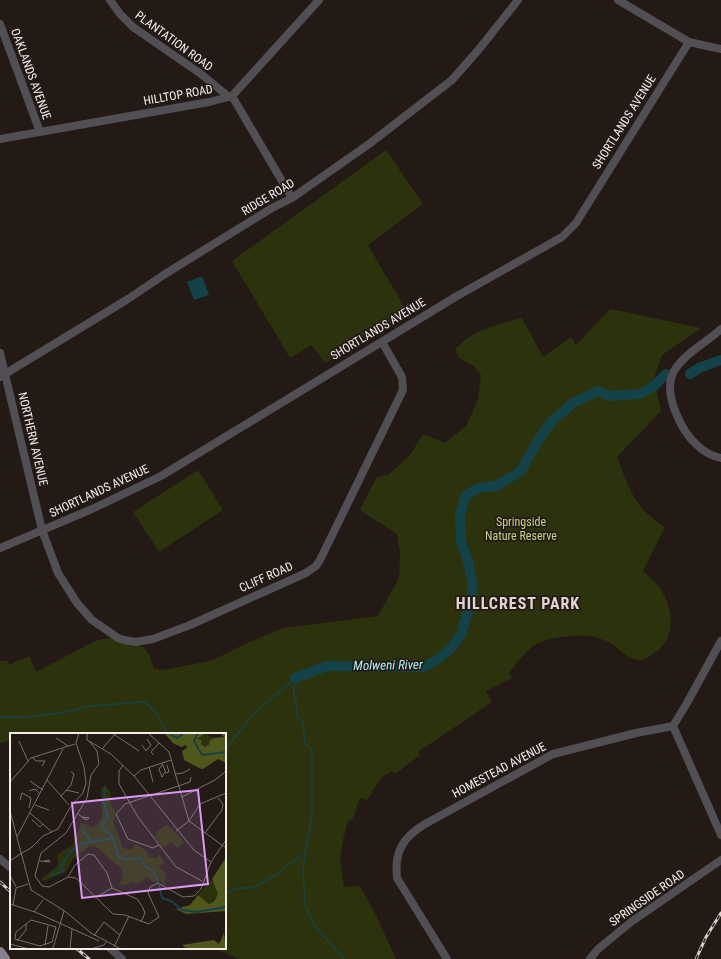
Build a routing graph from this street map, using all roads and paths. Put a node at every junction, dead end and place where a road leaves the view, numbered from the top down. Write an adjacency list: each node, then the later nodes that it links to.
1 (110, 0): 8 (street, PLANTATION ROAD)
2 (319, 0): 8 (street)
3 (518, 0): 11 (street, RIDGE ROAD)
4 (618, 0): 6 (street)
5 (0, 24): 9 (street, OAKLANDS AVENUE)
6 (688, 42): 7 (street); 13 (street, SHORTLANDS AVENUE)
7 (721, 49)
8 (231, 97): 9 (street, HILLTOP ROAD); 11 (street, PLANTATION ROAD)
9 (40, 132): 10 (street, HILLTOP ROAD)
10 (0, 139)
11 (292, 198): 15 (street, RIDGE ROAD)
12 (721, 329): 16 (street)
13 (382, 342): 17 (street, SHORTLANDS AVENUE); 17 (street, CLIFF ROAD)
14 (0, 353): 15 (street, NORTHERN AVENUE)
15 (2, 376): 17 (street, NORTHERN AVENUE)
16 (721, 458)
17 (42, 530): 18 (street, SHORTLANDS AVENUE)
18 (0, 548)
19 (721, 641): 20 (street)
20 (673, 726): 21 (street); 29 (street, HOMESTEAD AVENUE)
21 (721, 835)
22 (0, 859): 24 (street)
23 (721, 860): 30 (street, SPRINGSIDE ROAD)
24 (10, 867)
25 (111, 949): 28 (street)
26 (0, 952): 27 (main road)
27 (5, 959)
28 (122, 959)
29 (447, 959)
30 (590, 959)

